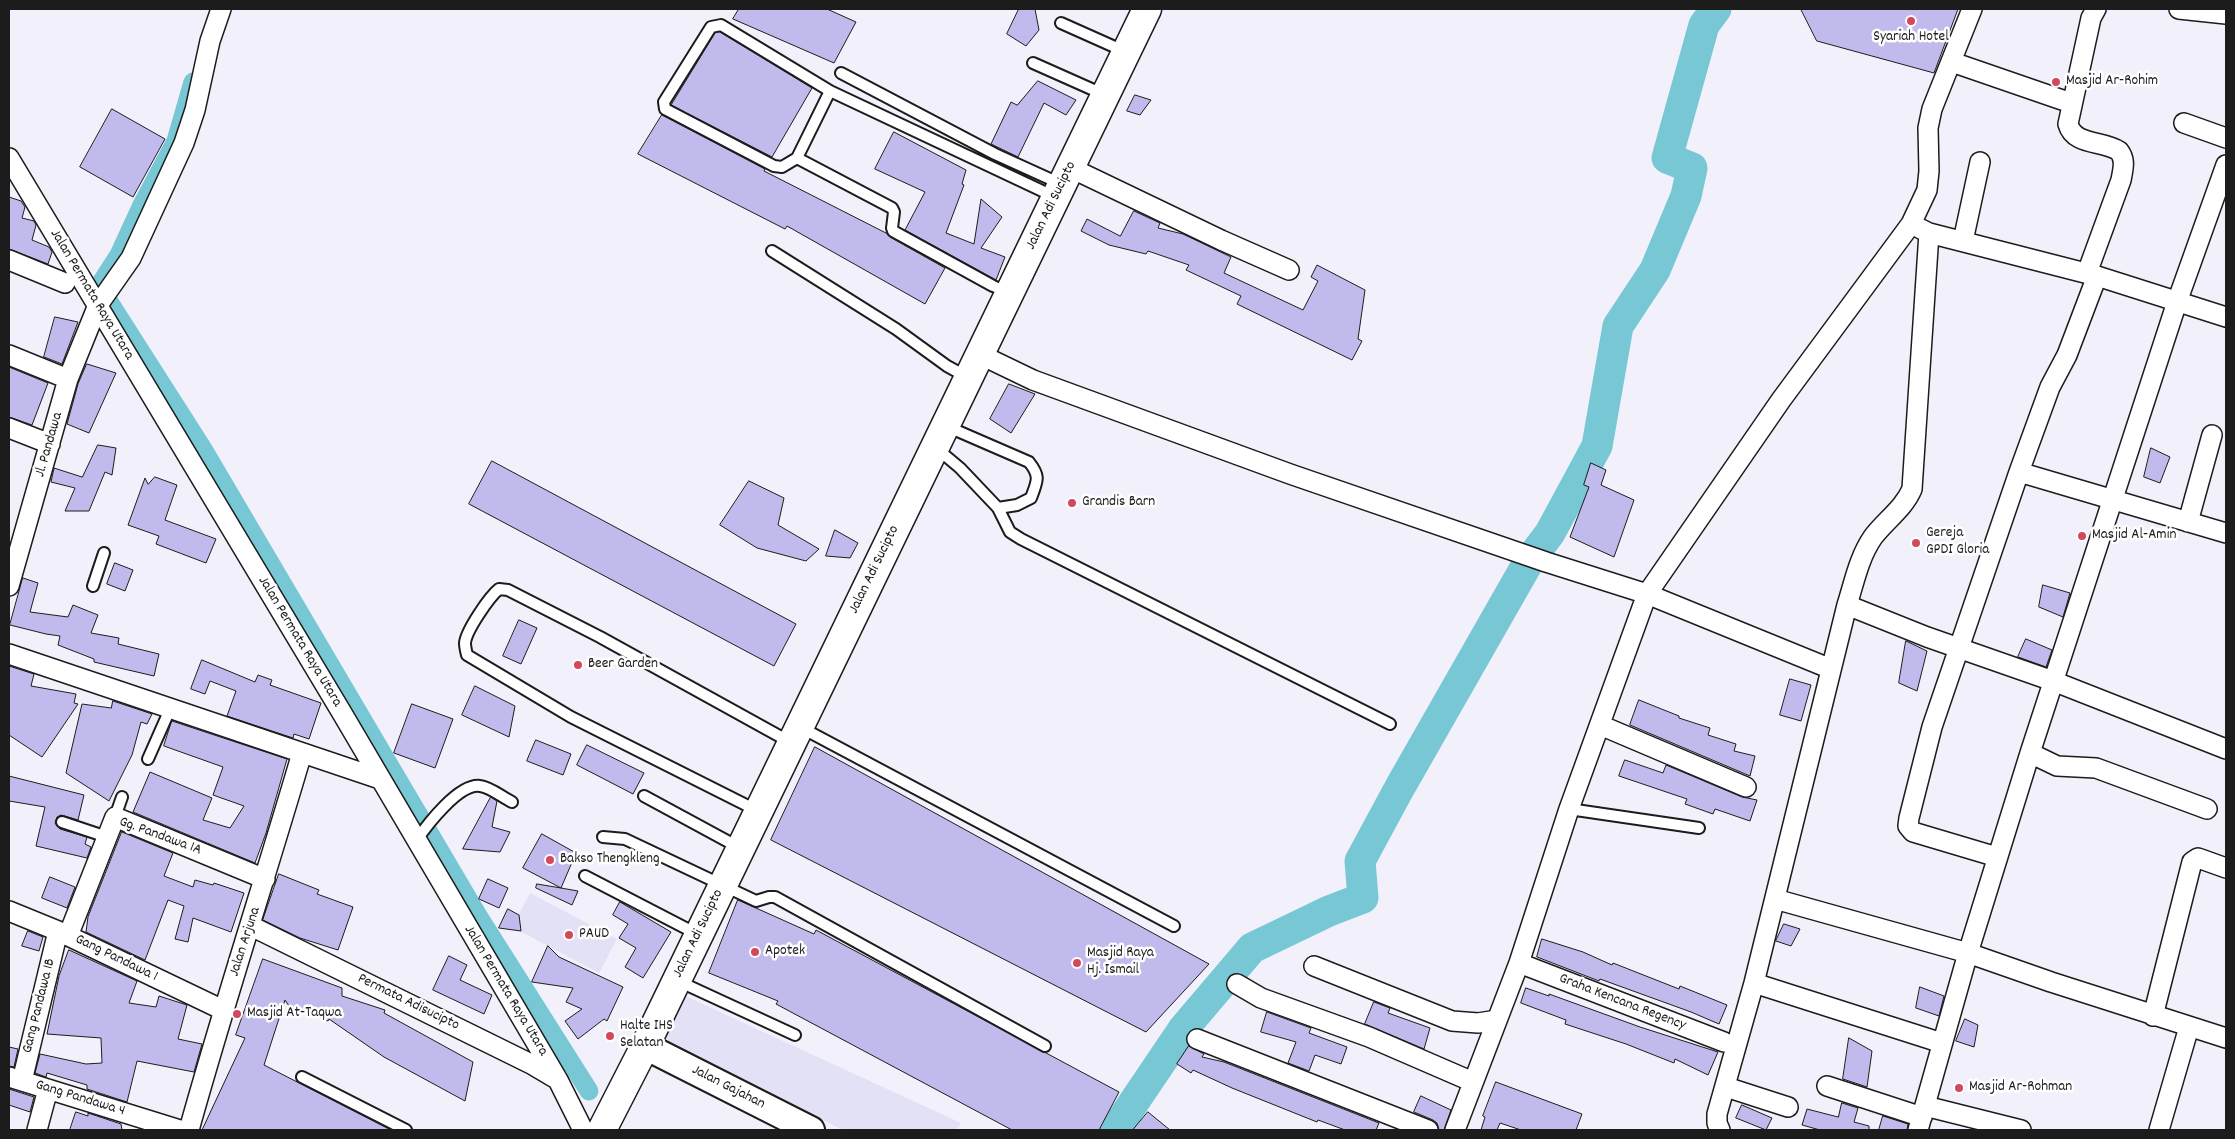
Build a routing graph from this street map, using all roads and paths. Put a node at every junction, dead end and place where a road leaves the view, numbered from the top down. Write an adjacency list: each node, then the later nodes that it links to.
1 (221, 9): 31 (street, Jl. Pandawa)
2 (1147, 9): 8 (highway, Jalan Adi Sucipto)
3 (1972, 9): 9 (street)
4 (2096, 9): 14 (street)
5 (2179, 9): 6 (street)
6 (2226, 14)
7 (1061, 23): 8 (lane)
8 (1126, 52): 13 (highway, Jalan Adi Sucipto)
9 (1952, 62): 14 (street); 22 (street)
10 (1033, 63): 13 (lane)
11 (842, 73): 21 (lane)
12 (830, 91): 18 (lane); 18 (lane); 21 (lane)
13 (1106, 95): 21 (highway, Jalan Adi Sucipto)
14 (2071, 103): 28 (street)
15 (2184, 123): 16 (street)
16 (2226, 138)
17 (9, 158): 31 (street, Jalan Permata Raya Utara)
18 (797, 158): 30 (lane)
19 (1980, 162): 24 (street)
20 (2226, 165): 32 (street)
21 (1063, 183): 27 (street); 30 (highway, Jalan Adi Sucipto)
22 (1911, 224): 23 (street); 49 (street)
23 (1929, 233): 24 (street); 50 (street)
24 (1963, 241): 28 (street)
25 (772, 251): 35 (lane)
26 (9, 260): 29 (street)
27 (1289, 270)
28 (2092, 274): 32 (street); 41 (street)
29 (65, 283)
30 (1010, 293): 35 (highway, Jalan Adi Sucipto)
31 (103, 298): 36 (street, Jl. Pandawa); 63 (street, Jalan Permata Raya Utara)
32 (2177, 302): 33 (street); 42 (street)
33 (2226, 317)
34 (9, 355): 36 (street)
35 (974, 366): 39 (highway, Jalan Adi Sucipto); 49 (street)
36 (68, 380): 40 (street, Jl. Pandawa)
37 (9, 428): 40 (street)
38 (2212, 435): 44 (street)
39 (940, 436): 43 (lane); 43 (lane); 58 (highway, Jalan Adi Sucipto)
40 (50, 444): 47 (street, Jl. Pandawa)
41 (2019, 472): 42 (street); 51 (street)
42 (2112, 500): 44 (street); 54 (street)
43 (998, 508): 56 (lane)
44 (2188, 522): 45 (street)
45 (2226, 533)
46 (104, 553): 48 (lane)
47 (9, 586)
48 (93, 586)
49 (1647, 594): 53 (street); 57 (street)
50 (1847, 605): 51 (street); 53 (street)
51 (1960, 647): 54 (street); 78 (street)
52 (9, 654): 55 (street)
53 (1831, 669): 83 (street)
54 (2053, 681): 59 (street); 61 (street)
55 (171, 707): 60 (street); 62 (lane)
56 (1390, 724)
57 (1600, 725): 64 (street); 68 (street)
58 (795, 735): 70 (highway, Jalan Adi Sucipto); 70 (lane); 85 (lane)
59 (2226, 749)
60 (302, 753): 63 (street); 81 (street, Jalan Arjuna)
61 (2030, 753): 69 (street); 78 (street)
62 (148, 760)
63 (380, 779): 75 (street, Jalan Permata Raya Utara)
64 (1746, 787)
65 (644, 796): 77 (lane)
66 (122, 797): 71 (lane)
67 (512, 802): 75 (lane)
68 (1569, 808): 73 (lane); 90 (street)
69 (2207, 808)
70 (758, 811): 77 (highway, Jalan Adi Sucipto)
71 (115, 817): 74 (street, Gg. Pandawa 1A); 81 (street, Gg. Pandawa 1A)
72 (62, 822): 74 (lane)
73 (1699, 828)
74 (107, 836): 87 (street, Gg. Pandawa 1A)
75 (419, 837): 108 (street, Jalan Permata Raya Utara)
76 (604, 837): 82 (lane)
77 (740, 848): 82 (highway, Jalan Adi Sucipto)
78 (1997, 857): 89 (street)
79 (2226, 868): 96 (street)
80 (585, 876): 88 (lane)
81 (266, 879): 95 (street, Jalan Arjuna)
82 (722, 885): 88 (highway, Jalan Adi Sucipto); 105 (lane)
83 (1775, 899): 89 (street); 93 (street)
84 (9, 911): 87 (street, Gang Pandawa 1)
85 (1174, 926)
86 (257, 929): 108 (street, Permata Adisucipto)
87 (63, 934): 95 (street, Gang Pandawa 1); 107 (street, Gang Pandawa 1B)
88 (698, 934): 92 (highway, Jalan Adi Sucipto)
89 (1968, 952): 96 (street); 103 (street)
90 (1519, 963): 97 (street); 102 (street, Graha Kencana Regency)
91 (1314, 966): 97 (street)
92 (677, 980): 99 (lane); 104 (highway, Jalan Adi Sucipto)
93 (1754, 983): 103 (street); 111 (street)
94 (1237, 984): 109 (street)
95 (223, 1010): 117 (street, Jalan Arjuna)
96 (2153, 1016): 98 (street)
97 (1497, 1020): 109 (street)
98 (2189, 1027): 100 (street); 126 (street)
99 (795, 1035)
100 (2226, 1038)
101 (1197, 1039): 122 (street)
102 (1724, 1042)
103 (1942, 1043): 114 (street)
104 (645, 1046): 120 (highway, Jalan Adi Sucipto); 121 (street, Jalan Gajahan)
105 (1045, 1046)
106 (302, 1077): 118 (lane)
107 (15, 1079): 112 (street, Gang Pandawa 4)
108 (558, 1080): 119 (street, Jalan Permata Raya Utara)
109 (1473, 1082): 123 (street)
110 (1827, 1086): 114 (street)
111 (1726, 1087): 113 (street); 124 (street)
112 (48, 1089): 115 (street); 116 (street, Gang Pandawa 4)
113 (1788, 1107)
114 (1921, 1118): 125 (street)
115 (37, 1130)
116 (180, 1130)
117 (189, 1130)
118 (406, 1130)
119 (583, 1130)
120 (602, 1130)
121 (811, 1130)
122 (1428, 1130)
123 (1455, 1130)
124 (1720, 1130)
125 (2022, 1130)
126 (2159, 1130)

